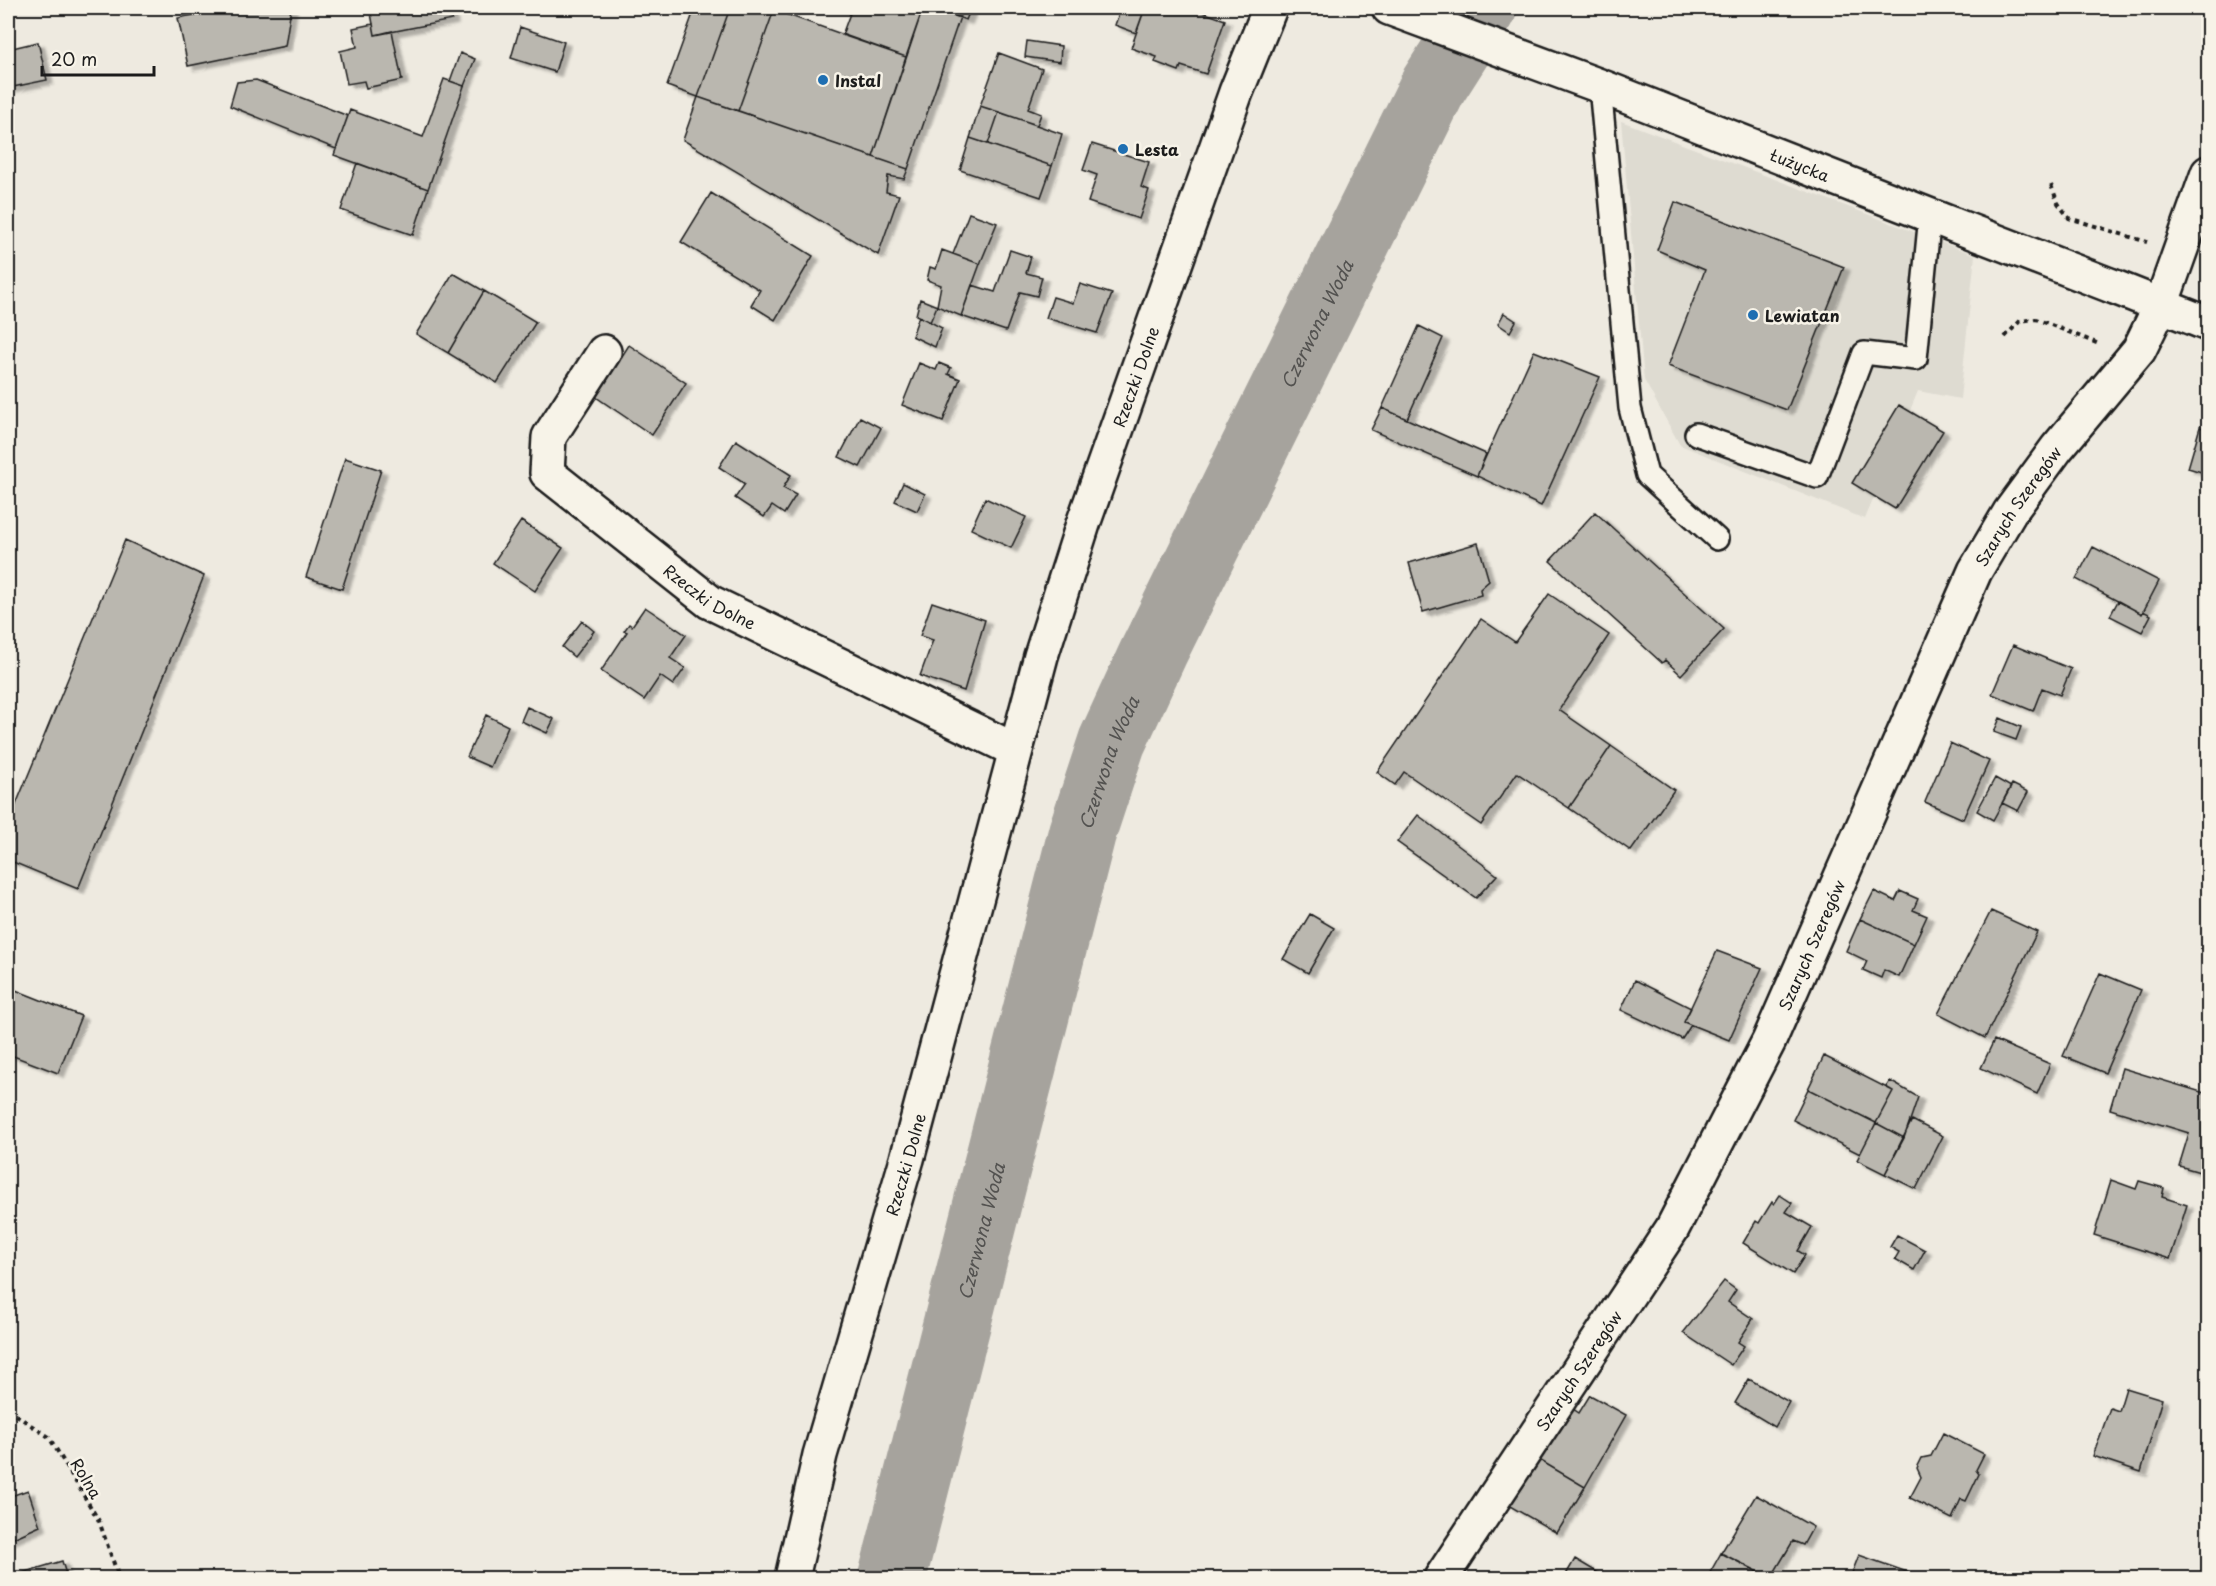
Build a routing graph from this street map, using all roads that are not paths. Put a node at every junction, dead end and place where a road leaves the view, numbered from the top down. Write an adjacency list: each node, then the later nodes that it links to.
1 (1270, 8): 11 (street, Rzeczki Dolne)
2 (1400, 11): 3 (street, Łużycka)
3 (1595, 84): 5 (street, Łużycka); 10 (lane)
4 (2208, 173): 6 (street, Szarych Szeregów)
5 (1942, 220): 6 (street, Łużycka, bridge); 9 (lane)
6 (2161, 305): 7 (street, Łużycka); 13 (street, Szarych Szeregów)
7 (2208, 324)
8 (604, 352): 11 (street, Rzeczki Dolne)
9 (1696, 434)
10 (1717, 539)
11 (1015, 750): 12 (street, Rzeczki Dolne)
12 (792, 1578)
13 (1441, 1578)

